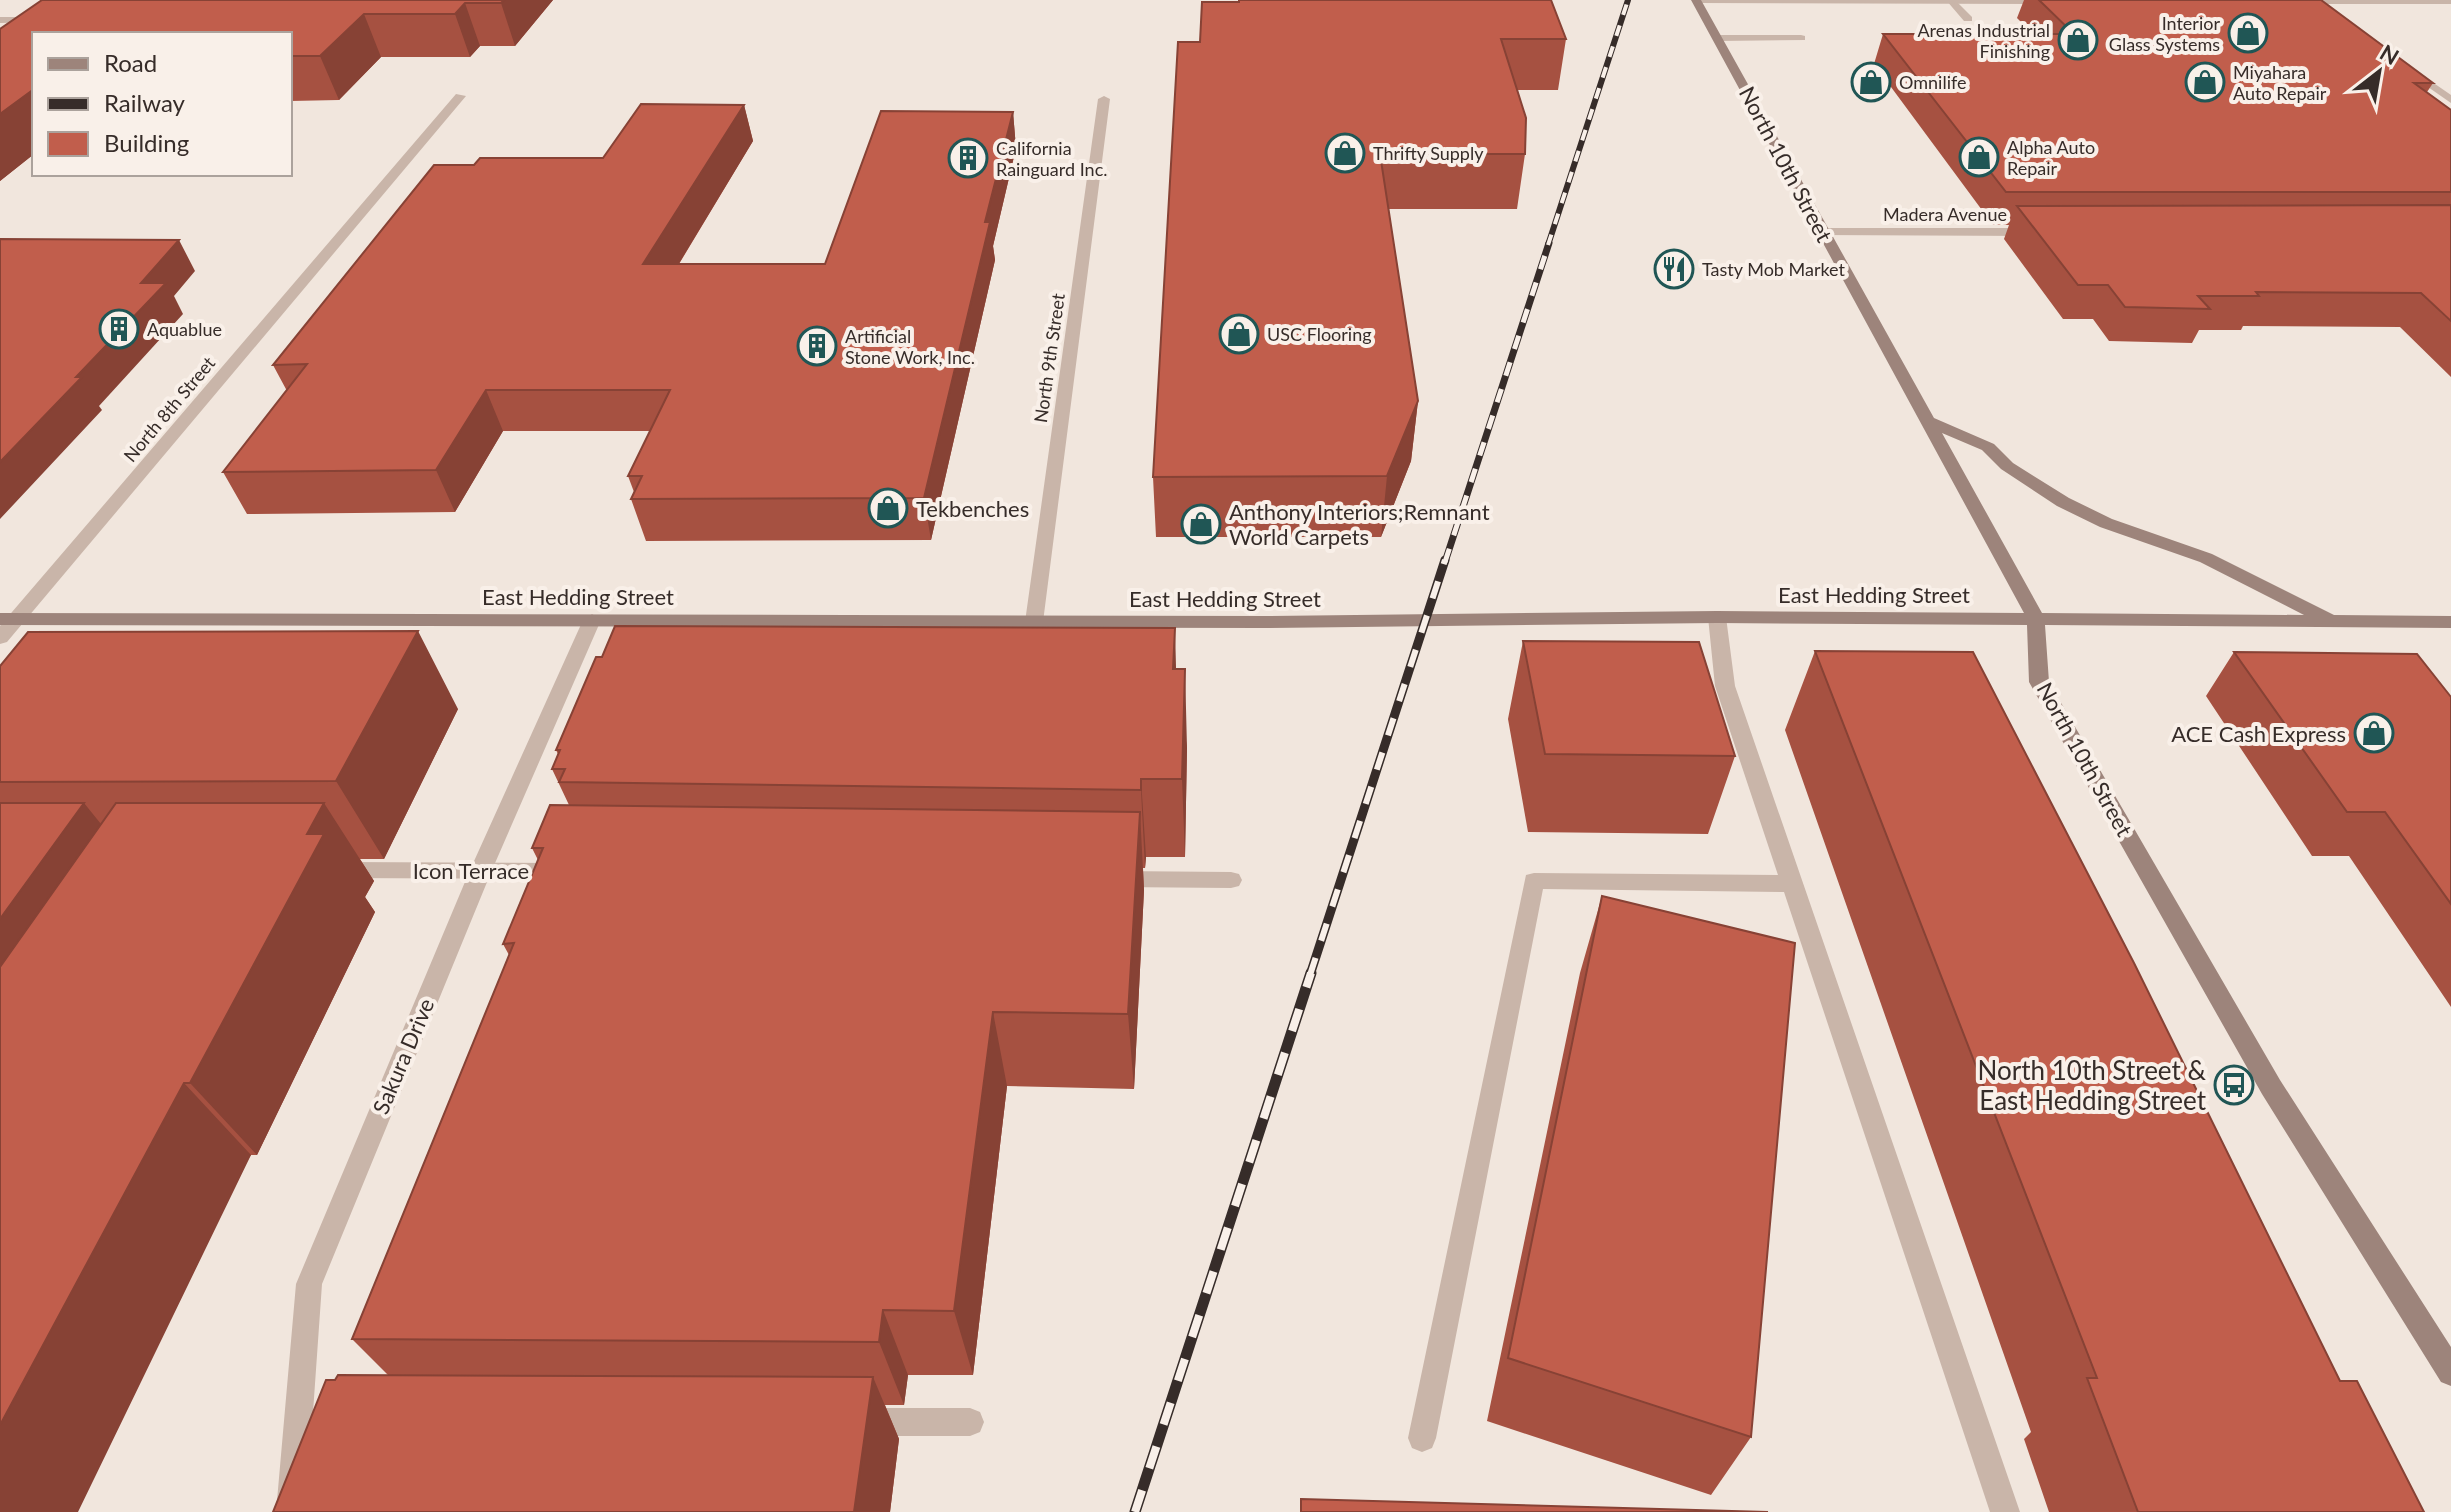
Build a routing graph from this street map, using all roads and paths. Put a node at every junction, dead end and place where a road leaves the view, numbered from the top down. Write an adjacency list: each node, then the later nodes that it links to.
1 (70, 0): 11 (street)
2 (1697, 0): 5 (street); 12 (main road, North 10th Street)
3 (1974, 0): 5 (street); 6 (street)
4 (2317, 0): 7 (street); 8 (street); 9 (street)
5 (1950, 1): 10 (street)
6 (2067, 1)
7 (2285, 1)
8 (2451, 1)
9 (2336, 14)
10 (1968, 19)
11 (0, 20)
12 (1718, 38): 13 (street); 18 (main road, North 10th Street)
13 (1801, 38)
14 (2400, 62): 17 (street)
15 (460, 96): 22 (street, North 8th Street)
16 (1104, 99): 25 (street, North 9th Street)
17 (2451, 100)
18 (1823, 232): 19 (street, Madera Avenue); 20 (main road, North 10th Street)
19 (2046, 232)
20 (1930, 422): 23 (main road, North 10th Street); 26 (main road)
21 (1717, 617): 23 (main road, East Hedding Street); 25 (main road, East Hedding Street); 34 (street)
22 (8, 619): 24 (main road, East Hedding Street); 28 (street, North 8th Street)
23 (2036, 619): 26 (main road, East Hedding Street); 35 (main road, North 10th Street)
24 (592, 620): 25 (main road, East Hedding Street); 30 (street, Sakura Drive)
25 (1034, 622)
26 (2333, 622): 27 (main road, East Hedding Street)
27 (2451, 622)
28 (0, 638)
29 (325, 870): 30 (street, Icon Terrace)
30 (481, 870): 31 (street, Icon Terrace); 36 (street, Sakura Drive)
31 (576, 871)
32 (1087, 878): 33 (street)
33 (1231, 880)
34 (1792, 884): 40 (street); 42 (street)
35 (2451, 1372)
36 (298, 1419): 37 (street); 41 (street, Sakura Drive)
37 (330, 1419)
38 (842, 1422): 39 (street)
39 (970, 1422)
40 (1422, 1438)
41 (291, 1512)
42 (2005, 1512)

